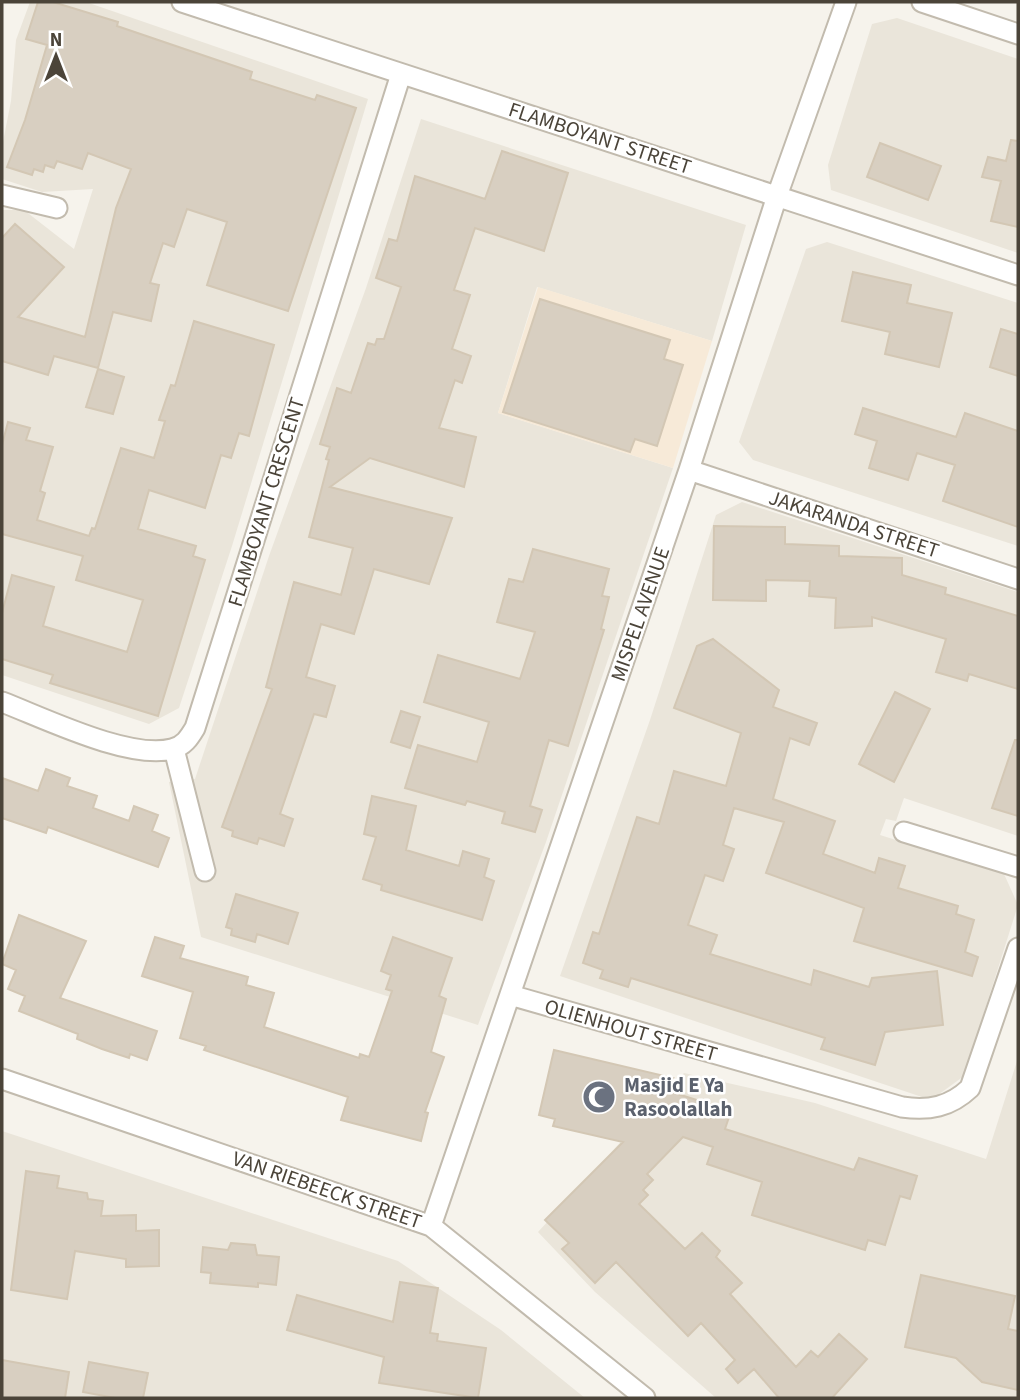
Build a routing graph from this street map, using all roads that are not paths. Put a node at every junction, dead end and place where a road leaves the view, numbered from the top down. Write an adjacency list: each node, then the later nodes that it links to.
1 (182, 2): 5 (street, FLAMBOYANT STREET)
2 (846, 2): 7 (street, MISPEL AVENUE)
3 (922, 2): 4 (street)
4 (1018, 34)
5 (401, 74): 7 (street, FLAMBOYANT STREET); 13 (street, FLAMBOYANT CRESCENT)
6 (2, 194): 8 (street)
7 (777, 196): 9 (street, FLAMBOYANT STREET); 10 (street, MISPEL AVENUE)
8 (57, 208)
9 (1018, 275)
10 (689, 470): 11 (street, JAKARANDA STREET); 18 (street, MISPEL AVENUE)
11 (1018, 579)
12 (2, 702): 13 (street)
13 (174, 749): 16 (street)
14 (904, 832): 15 (street)
15 (1018, 867)
16 (205, 871)
17 (1018, 948): 18 (street, OLIENHOUT STREET)
18 (510, 995): 20 (street, MISPEL AVENUE)
19 (2, 1079): 20 (street, VAN RIEBEECK STREET)
20 (431, 1226): 21 (street, VAN RIEBEECK STREET)
21 (645, 1398)

